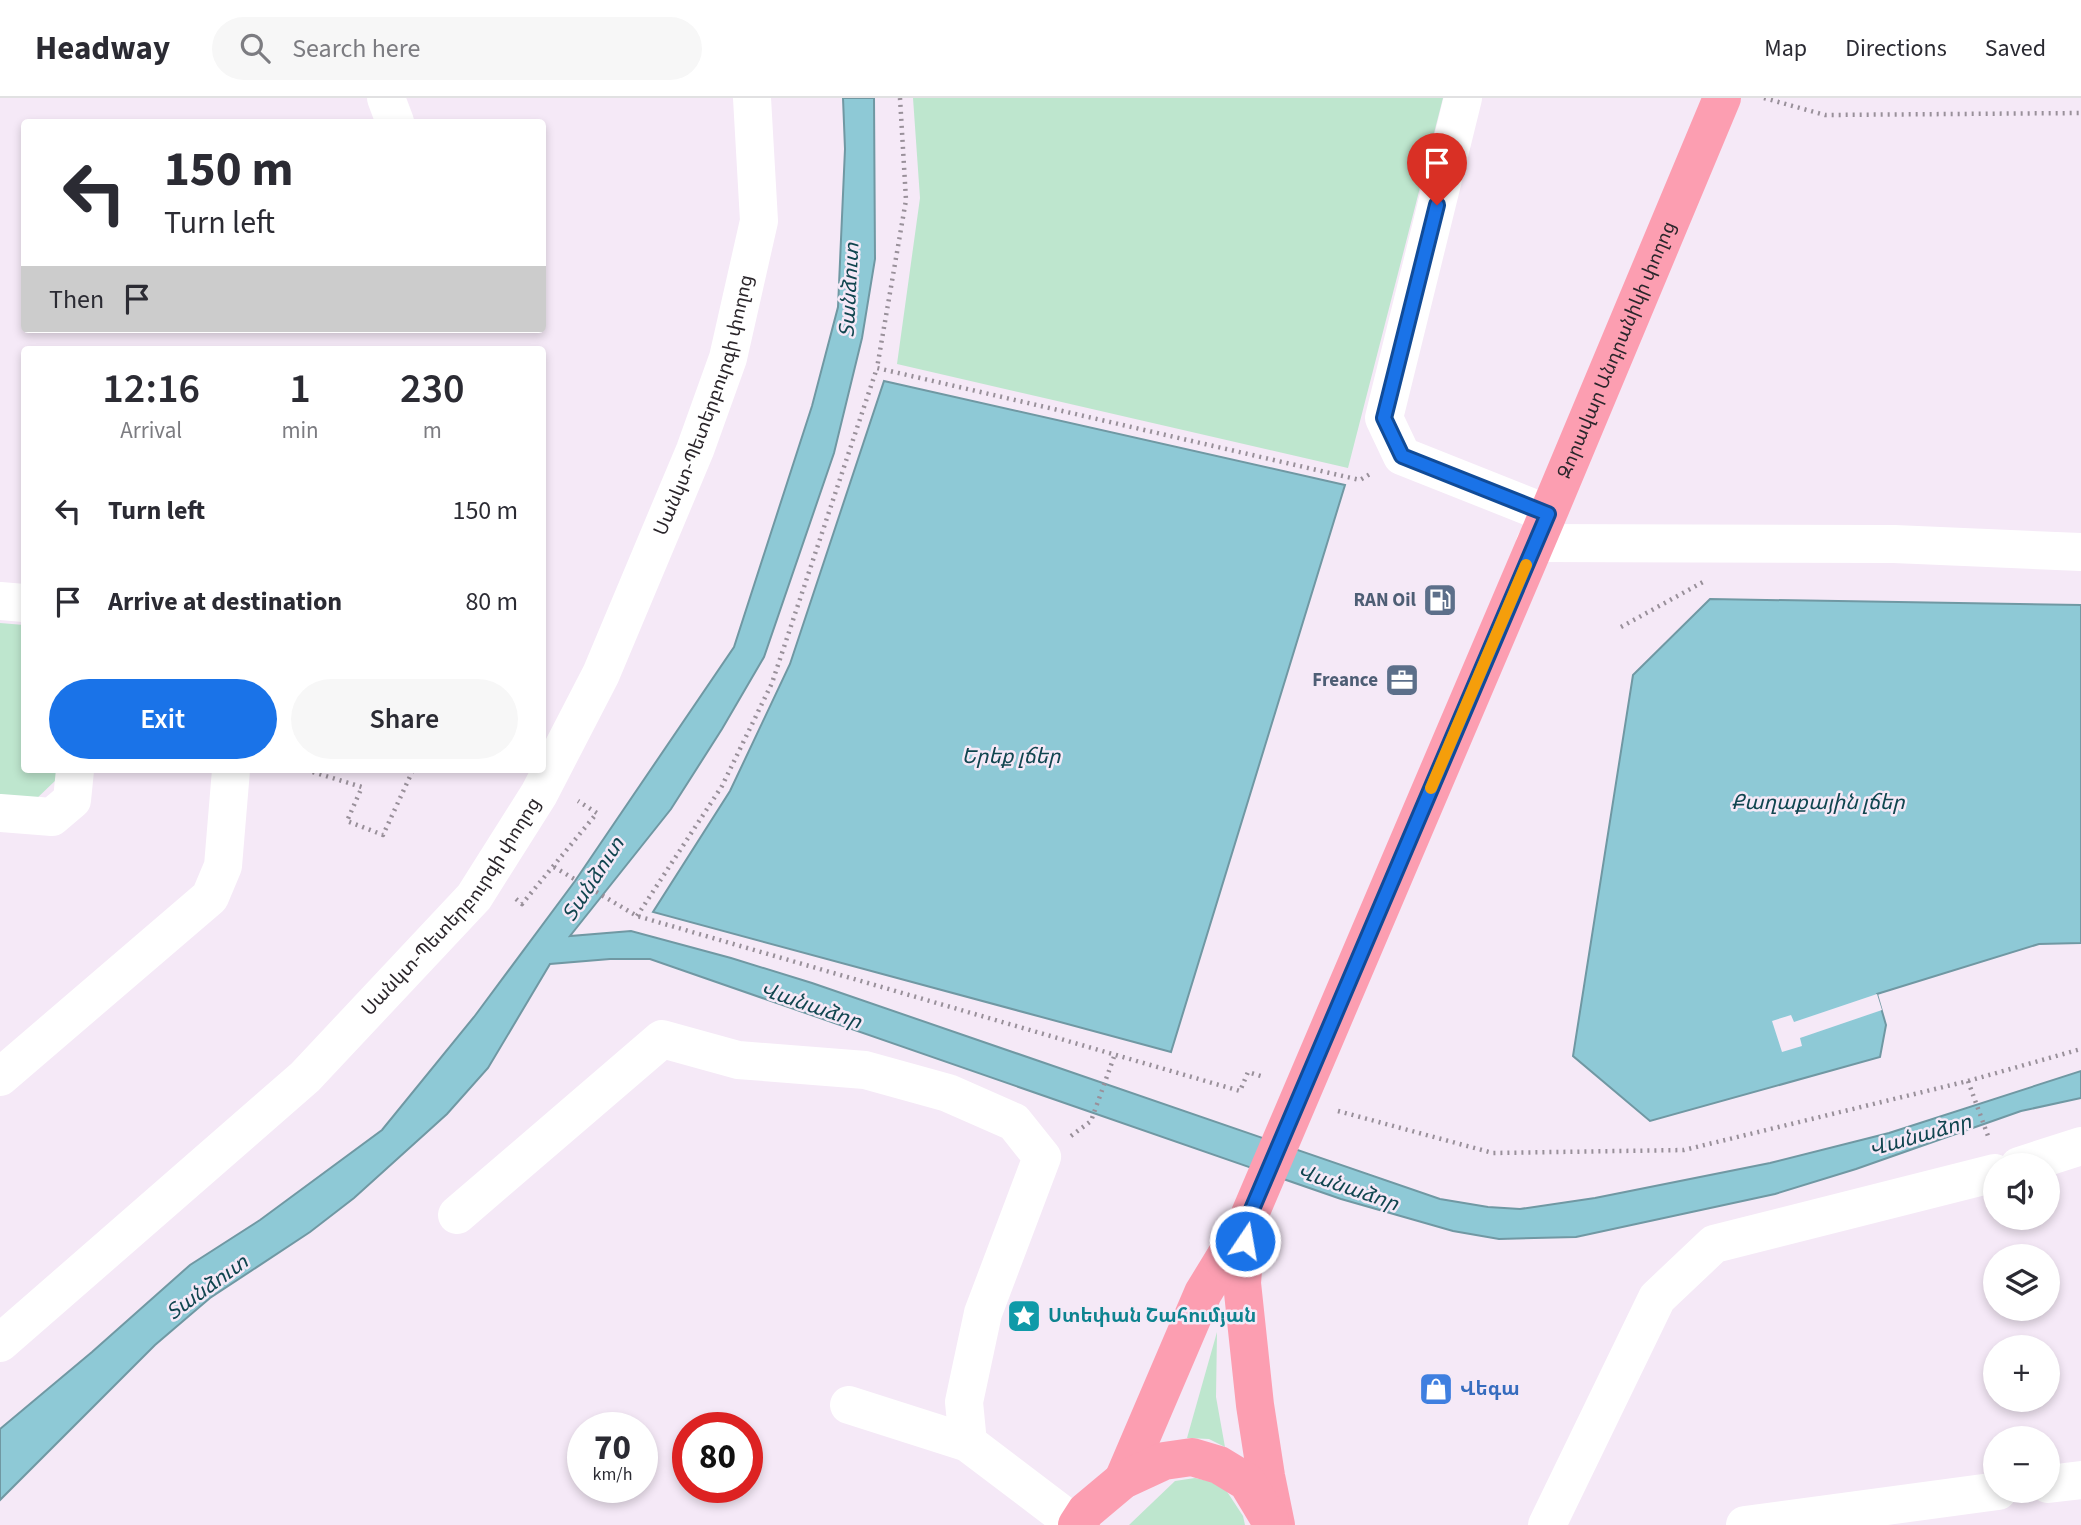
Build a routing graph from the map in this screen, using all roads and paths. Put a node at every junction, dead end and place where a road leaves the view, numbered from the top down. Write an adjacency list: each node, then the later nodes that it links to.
1 (386, 98): 8 (street)
2 (752, 98): 39 (street, Սանկտ-Պետերբուրգի փողոց)
3 (900, 98): 9 (path)
4 (1463, 98): 10 (street)
5 (1722, 98): 11 (highway, Զորավար Անդրանիկի փողոց)
6 (1764, 98): 7 (path)
7 (2081, 113)
8 (394, 119)
9 (877, 368): 10 (path); 25 (path)
10 (1402, 456): 11 (street)
11 (1542, 528): 12 (street); 38 (highway, Զորավար Անդրանիկի փողոց)
12 (2081, 552)
13 (1706, 580): 16 (path)
14 (0, 601): 15 (street)
15 (21, 603)
16 (1621, 627)
17 (75, 773): 21 (street)
18 (231, 773): 28 (street)
19 (316, 773): 20 (path)
20 (412, 773)
21 (0, 813)
22 (597, 813): 23 (path)
23 (554, 867): 24 (path); 25 (path)
24 (522, 904)
25 (637, 916): 27 (path)
26 (2081, 1049): 30 (path)
27 (1115, 1054): 29 (path); 32 (path)
28 (0, 1077)
29 (1265, 1077)
30 (1968, 1081): 31 (path); 34 (path)
31 (1338, 1111)
32 (1091, 1121)
33 (2081, 1146): 35 (street)
34 (1991, 1153)
35 (2059, 1153)
36 (1983, 1160): 48 (street)
37 (457, 1215): 41 (street)
38 (1247, 1221): 42 (highway); 47 (highway)
39 (0, 1343)
40 (849, 1405): 41 (street)
41 (968, 1443): 46 (street)
42 (1123, 1480): 46 (highway); 47 (highway)
43 (2081, 1480): 44 (street)
44 (2060, 1483)
45 (1983, 1493): 49 (street)
46 (1077, 1525)
47 (1275, 1525)
48 (1547, 1525)
49 (1745, 1525)

